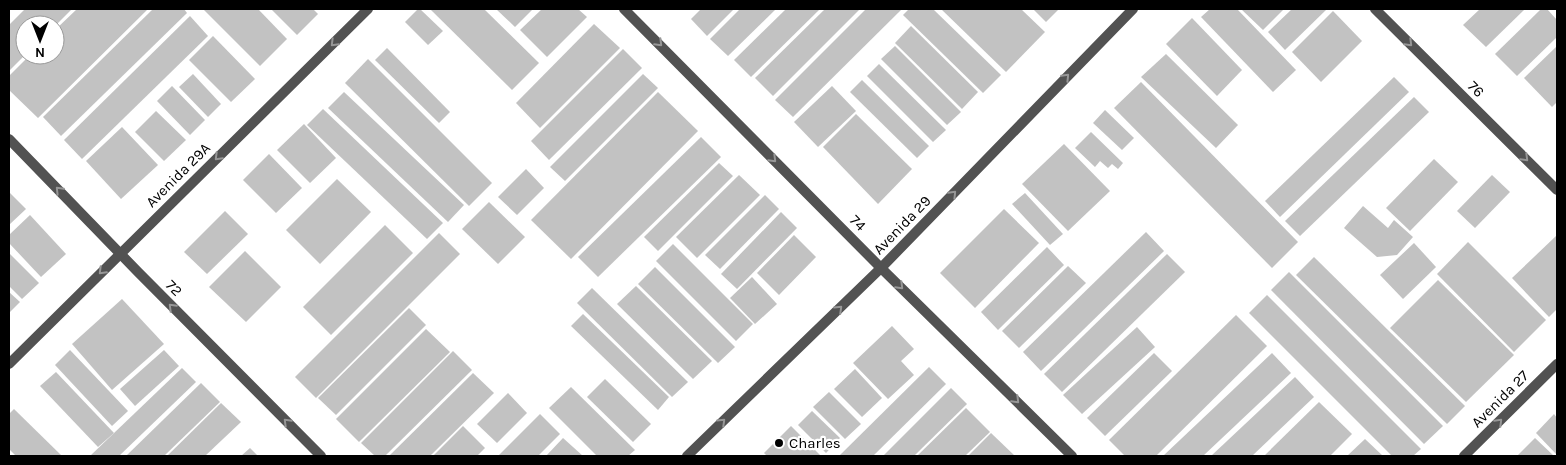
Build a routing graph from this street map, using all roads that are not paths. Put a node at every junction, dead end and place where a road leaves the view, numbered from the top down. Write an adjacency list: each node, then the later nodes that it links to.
1 (368, 9): 7 (street, Avenida 29A, one-way to 7)
2 (624, 9): 8 (street, 74, one-way to 8)
3 (1133, 9): 8 (street, Avenida 29, one-way to 3)
4 (1375, 9): 6 (street, 76, one-way to 6)
5 (9, 139): 7 (street, 72, one-way to 5)
6 (1557, 190)
7 (120, 254): 9 (street, Avenida 29A, one-way to 9); 11 (street, 72, one-way to 7)
8 (881, 268): 12 (street, Avenida 29, one-way to 8); 13 (street, 74, one-way to 13)
9 (9, 364)
10 (1557, 364): 14 (street, Avenida 27, one-way to 10)
11 (321, 456)
12 (687, 456)
13 (1072, 456)
14 (1464, 456)

